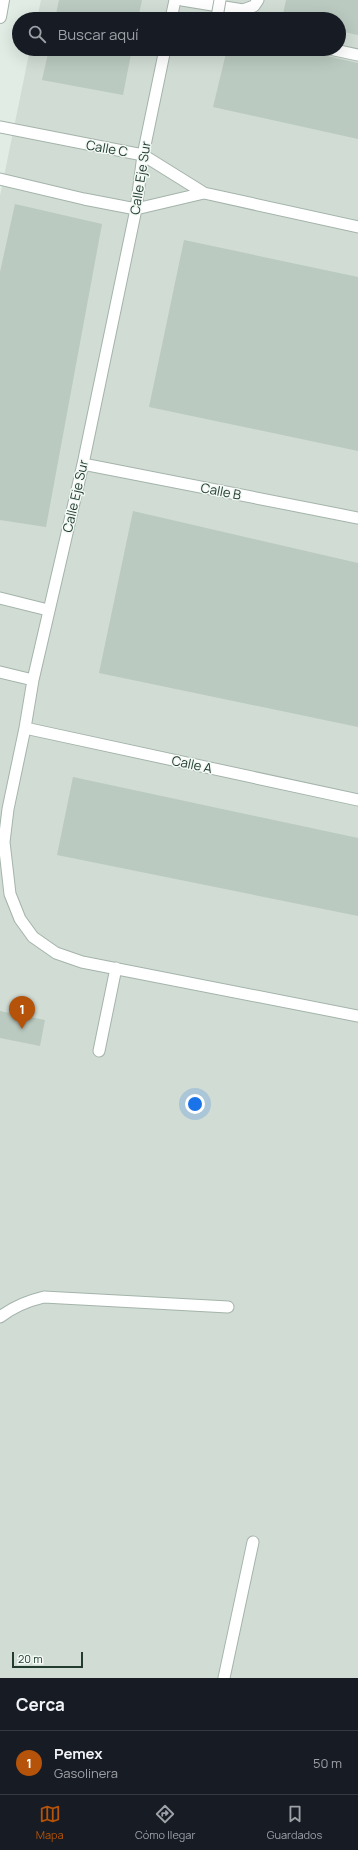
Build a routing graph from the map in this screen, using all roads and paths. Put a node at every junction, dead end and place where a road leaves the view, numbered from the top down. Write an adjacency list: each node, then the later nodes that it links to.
1 (3, 0): 8 (street)
2 (175, 0): 6 (lane)
3 (182, 0): 5 (lane)
4 (220, 0): 7 (lane, bridge)
5 (258, 0)
6 (173, 12)
7 (218, 12)
8 (0, 17)
9 (346, 52): 10 (lane)
10 (358, 55)
11 (164, 56): 13 (lane, Calle Eje Sur)
12 (0, 127): 13 (lane, Calle C)
13 (143, 155): 15 (lane, Calle C); 16 (lane, Calle Eje Sur)
14 (0, 179): 16 (lane, Calle C)
15 (204, 193): 16 (lane, Calle C); 17 (lane, Calle C)
16 (136, 209): 18 (lane, Calle Eje Sur)
17 (358, 227)
18 (83, 464): 19 (lane, Calle B); 21 (lane, Calle Eje Sur)
19 (358, 518)
20 (0, 598): 21 (lane)
21 (48, 610): 23 (lane, Calle Eje Sur)
22 (0, 672): 23 (lane)
23 (33, 680): 24 (lane, Calle Eje Sur)
24 (25, 728): 25 (lane, Calle A); 26 (lane, Calle Eje Sur)
25 (358, 800)
26 (116, 968): 27 (lane, Calle Eje Sur); 28 (lane)
27 (358, 1016)
28 (99, 1051)
29 (228, 1307): 30 (lane)
30 (0, 1317)
31 (253, 1542): 32 (lane)
32 (224, 1678)

